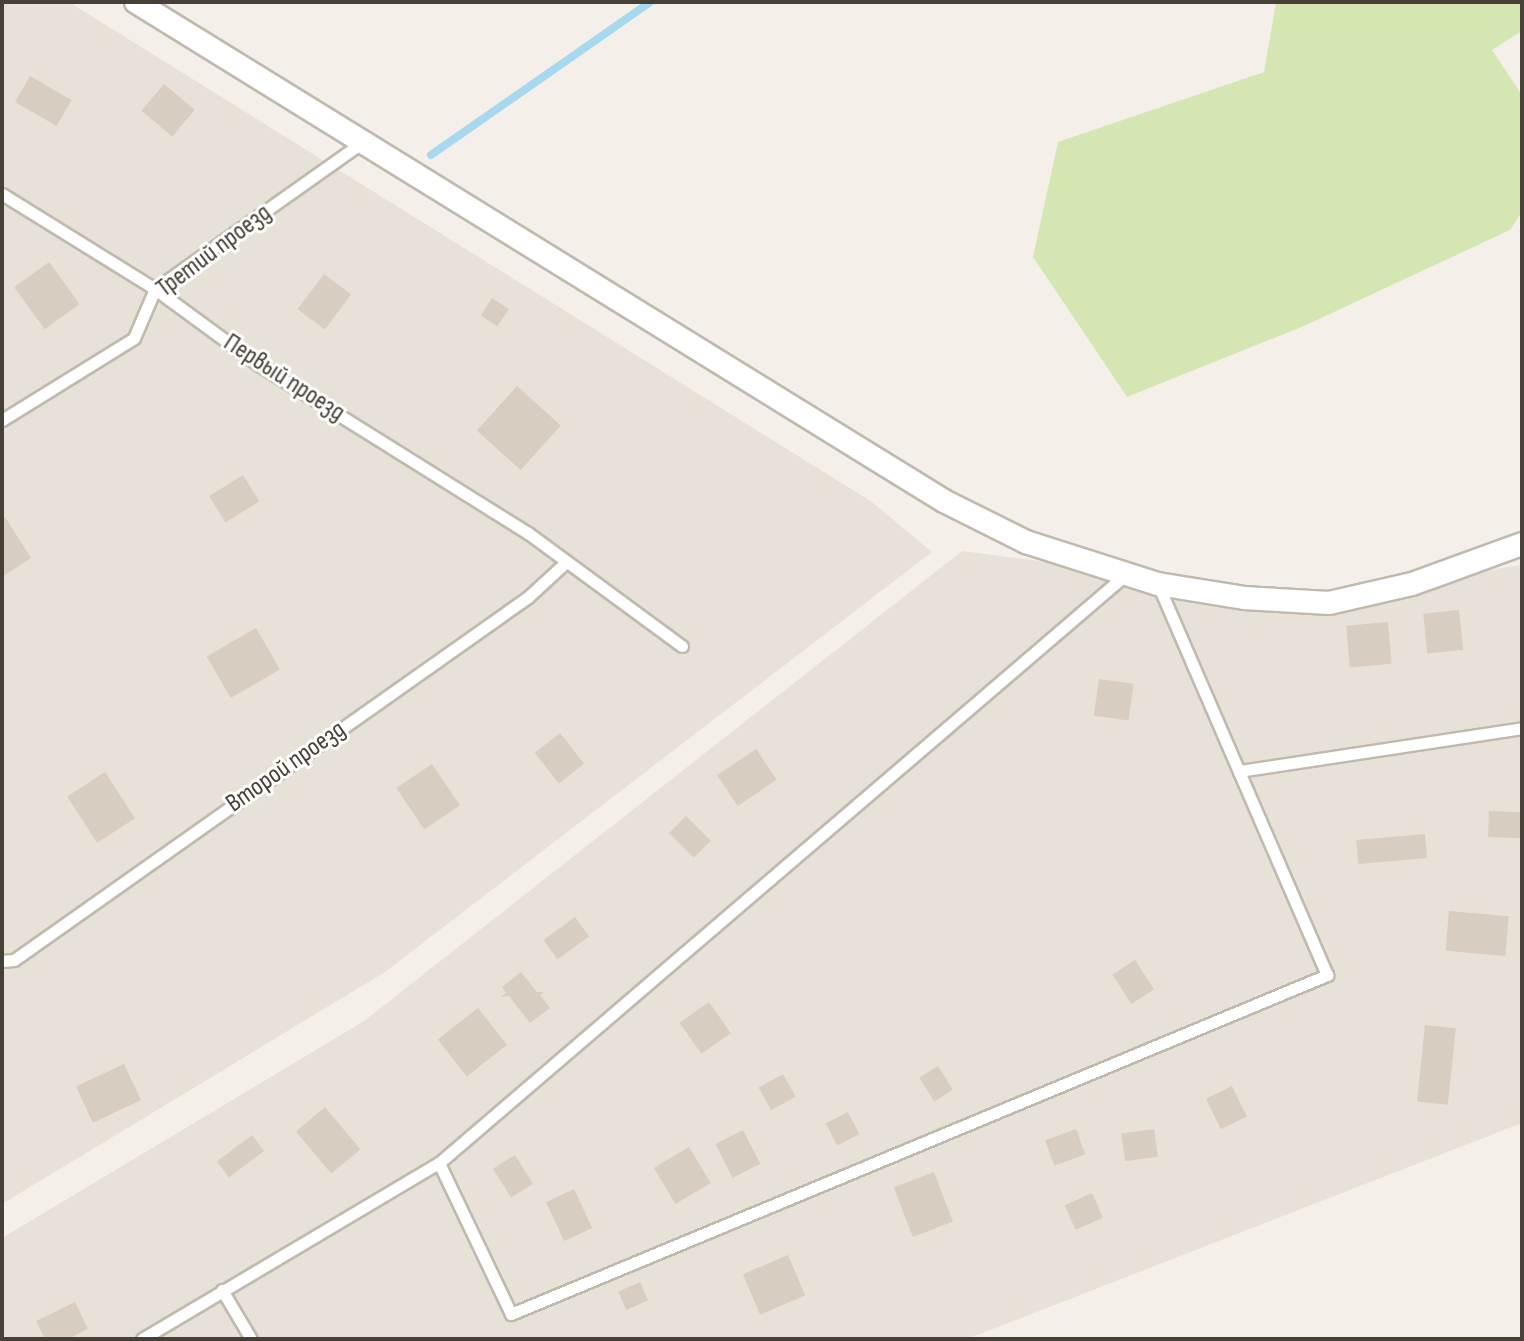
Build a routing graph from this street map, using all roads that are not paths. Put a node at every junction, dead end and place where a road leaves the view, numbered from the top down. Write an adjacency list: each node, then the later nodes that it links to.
1 (136, 2): 2 (street)
2 (360, 144): 4 (lane, Третий проезд); 8 (street)
3 (2, 194): 4 (lane, Первый проезд)
4 (155, 289): 5 (lane, Третий проезд); 7 (lane, Первый проезд)
5 (2, 420)
6 (1522, 544): 9 (street)
7 (565, 563): 10 (lane, Первый проезд); 13 (lane, Второй проезд)
8 (1124, 576): 9 (street); 14 (lane)
9 (1158, 584): 12 (lane)
10 (682, 646)
11 (1522, 728): 12 (lane)
12 (1239, 771): 14 (lane)
13 (2, 961)
14 (439, 1163): 15 (lane)
15 (222, 1290): 16 (lane); 17 (lane)
16 (142, 1339)
17 (251, 1339)

